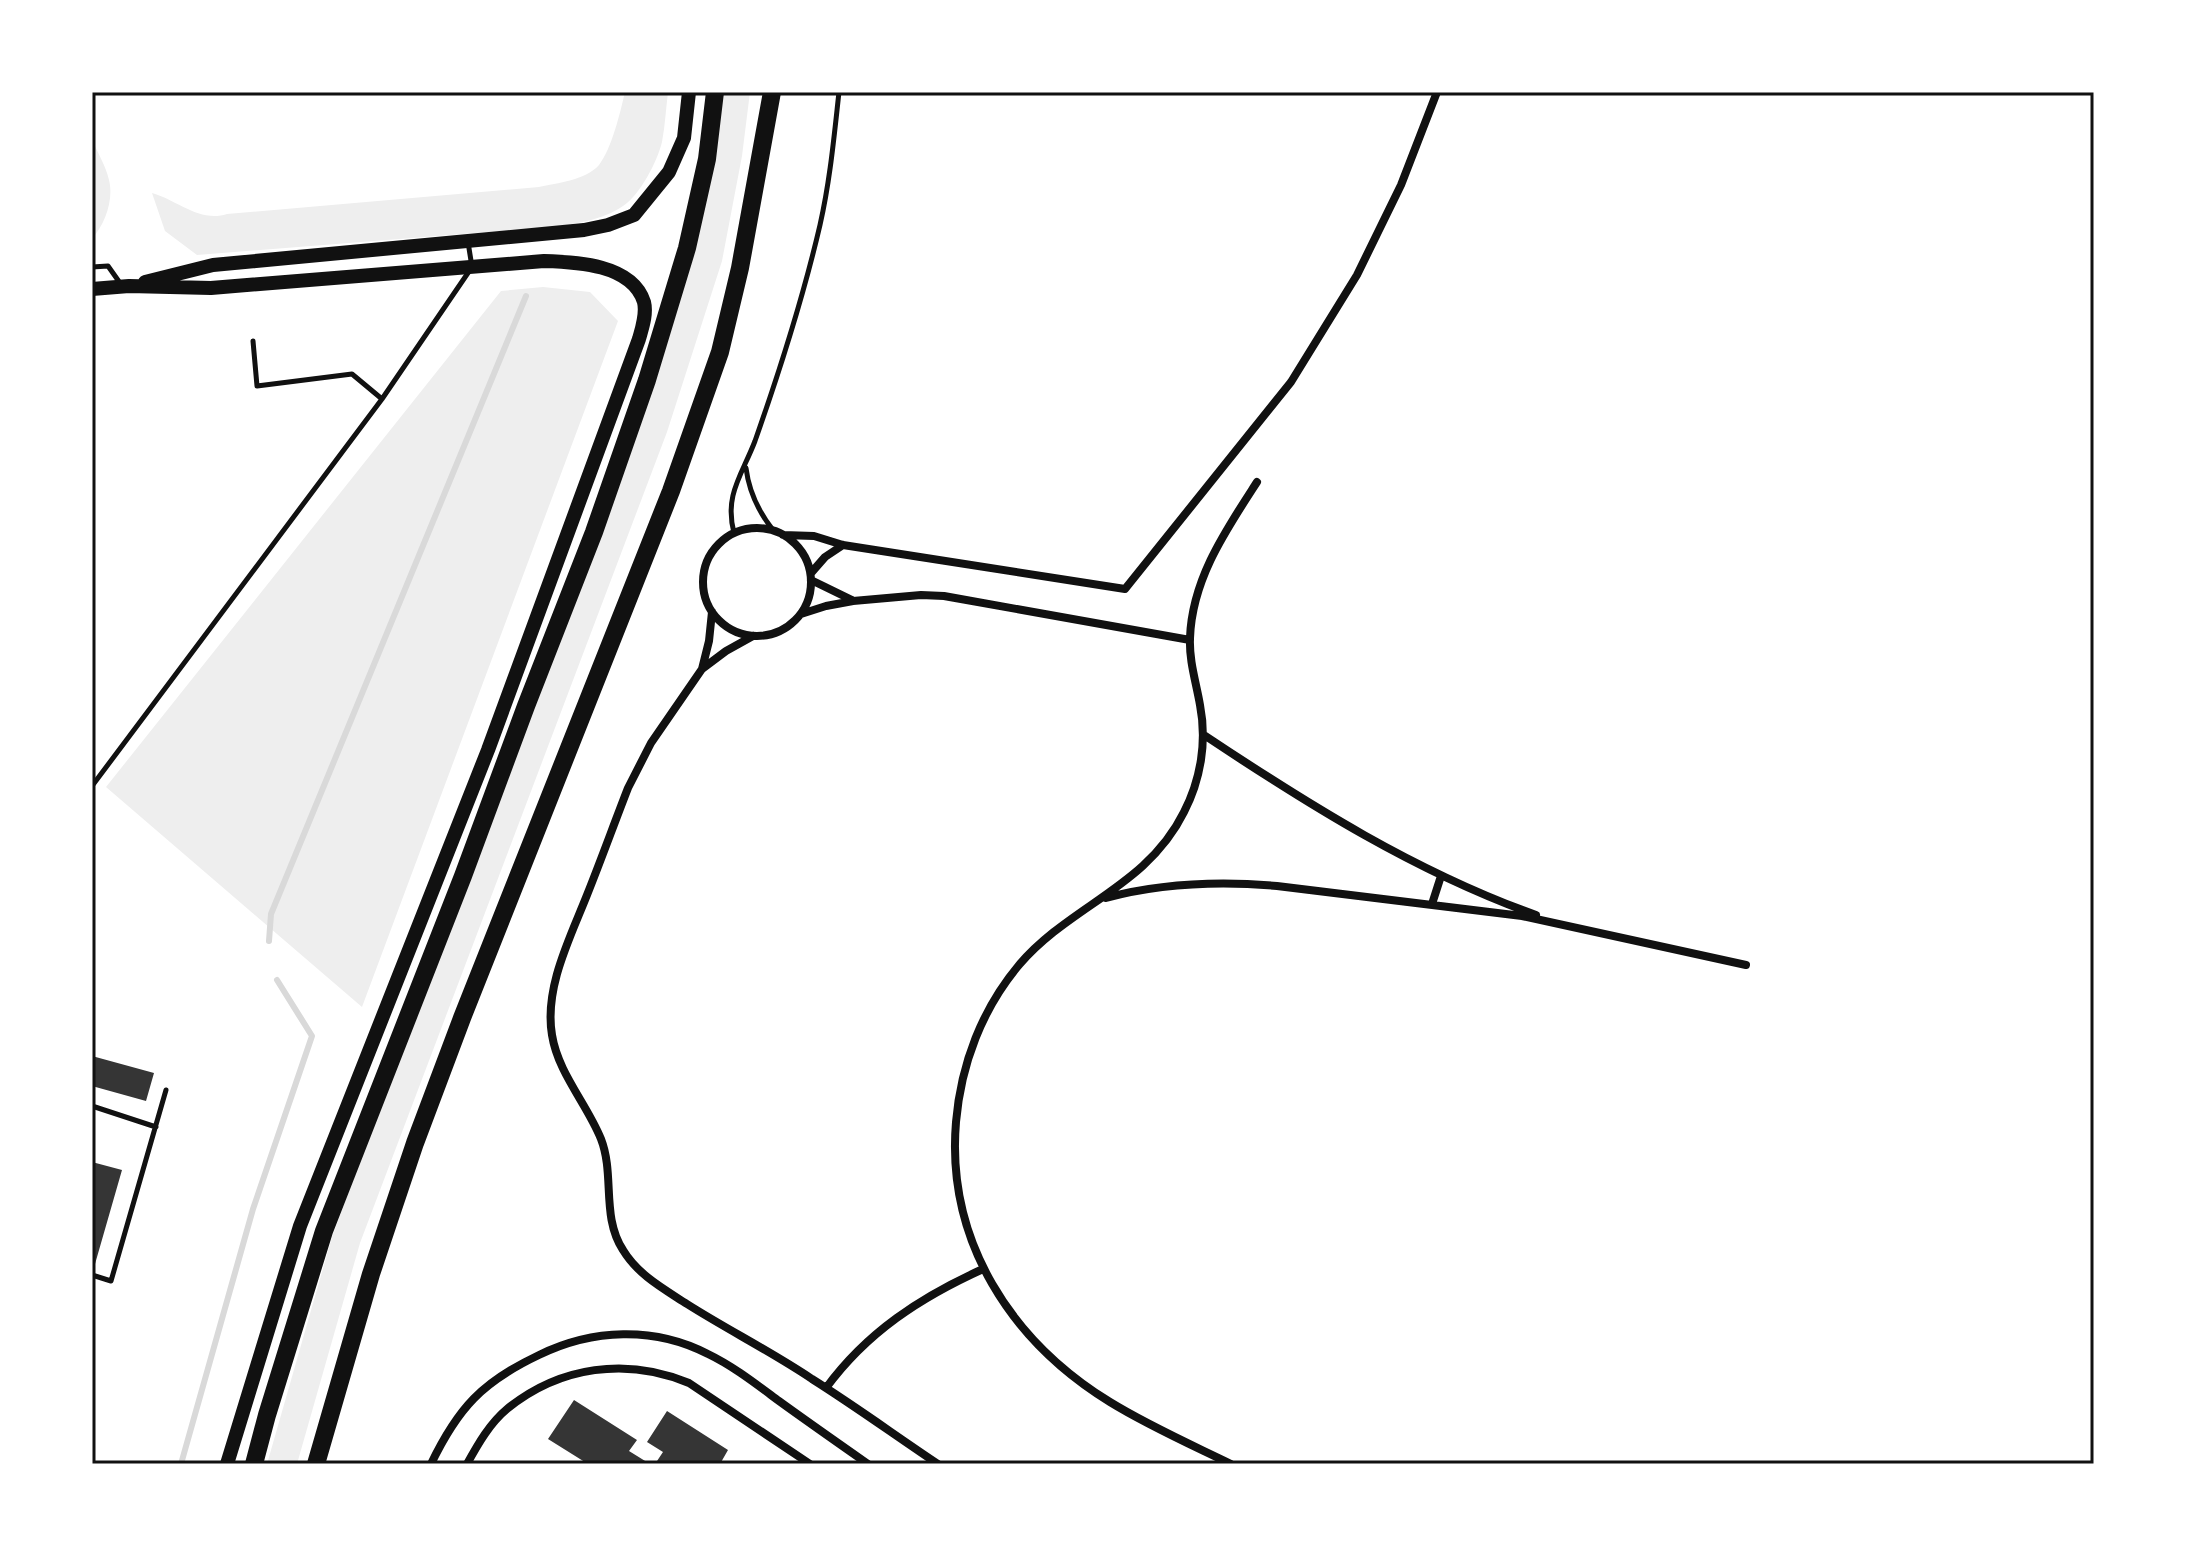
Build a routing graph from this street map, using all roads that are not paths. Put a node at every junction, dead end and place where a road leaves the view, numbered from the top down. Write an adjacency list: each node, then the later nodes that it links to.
1 (689, 92): 6 (street)
2 (715, 92): 40 (highway)
3 (772, 92): 41 (highway)
4 (839, 92): 13 (lane)
5 (1437, 92): 18 (street)
6 (468, 241): 8 (lane); 9 (street)
7 (92, 267): 9 (lane)
8 (472, 267): 9 (street); 12 (lane); 39 (street)
9 (126, 286): 10 (street)
10 (92, 289)
11 (253, 341): 12 (lane)
12 (382, 399): 27 (lane)
13 (745, 467): 15 (lane); 16 (lane)
14 (1257, 482): 24 (street)
15 (773, 530): 16 (street); 17 (street)
16 (734, 533): 21 (street)
17 (783, 535): 18 (street); 19 (street)
18 (843, 545): 19 (street)
19 (811, 576): 20 (street); 22 (street)
20 (853, 601): 22 (street); 24 (street)
21 (712, 612): 23 (street); 25 (street)
22 (801, 614): 23 (street)
23 (753, 636): 25 (street)
24 (1190, 640): 26 (street)
25 (702, 669): 38 (street)
26 (1204, 735): 28 (street); 29 (street)
27 (92, 786)
28 (1441, 876): 30 (street); 31 (street)
29 (1098, 901): 30 (street); 36 (street)
30 (1432, 904): 31 (street)
31 (1557, 922): 32 (street)
32 (1746, 965)
33 (166, 1090): 35 (lane)
34 (92, 1106): 35 (lane)
35 (156, 1127): 37 (lane)
36 (983, 1269): 38 (street); 47 (street)
37 (92, 1275)
38 (826, 1388): 46 (street)
39 (227, 1464)
40 (254, 1464)
41 (316, 1464)
42 (431, 1464): 45 (street)
43 (467, 1464): 44 (street)
44 (810, 1464)
45 (868, 1464)
46 (938, 1464)
47 (1231, 1464)

